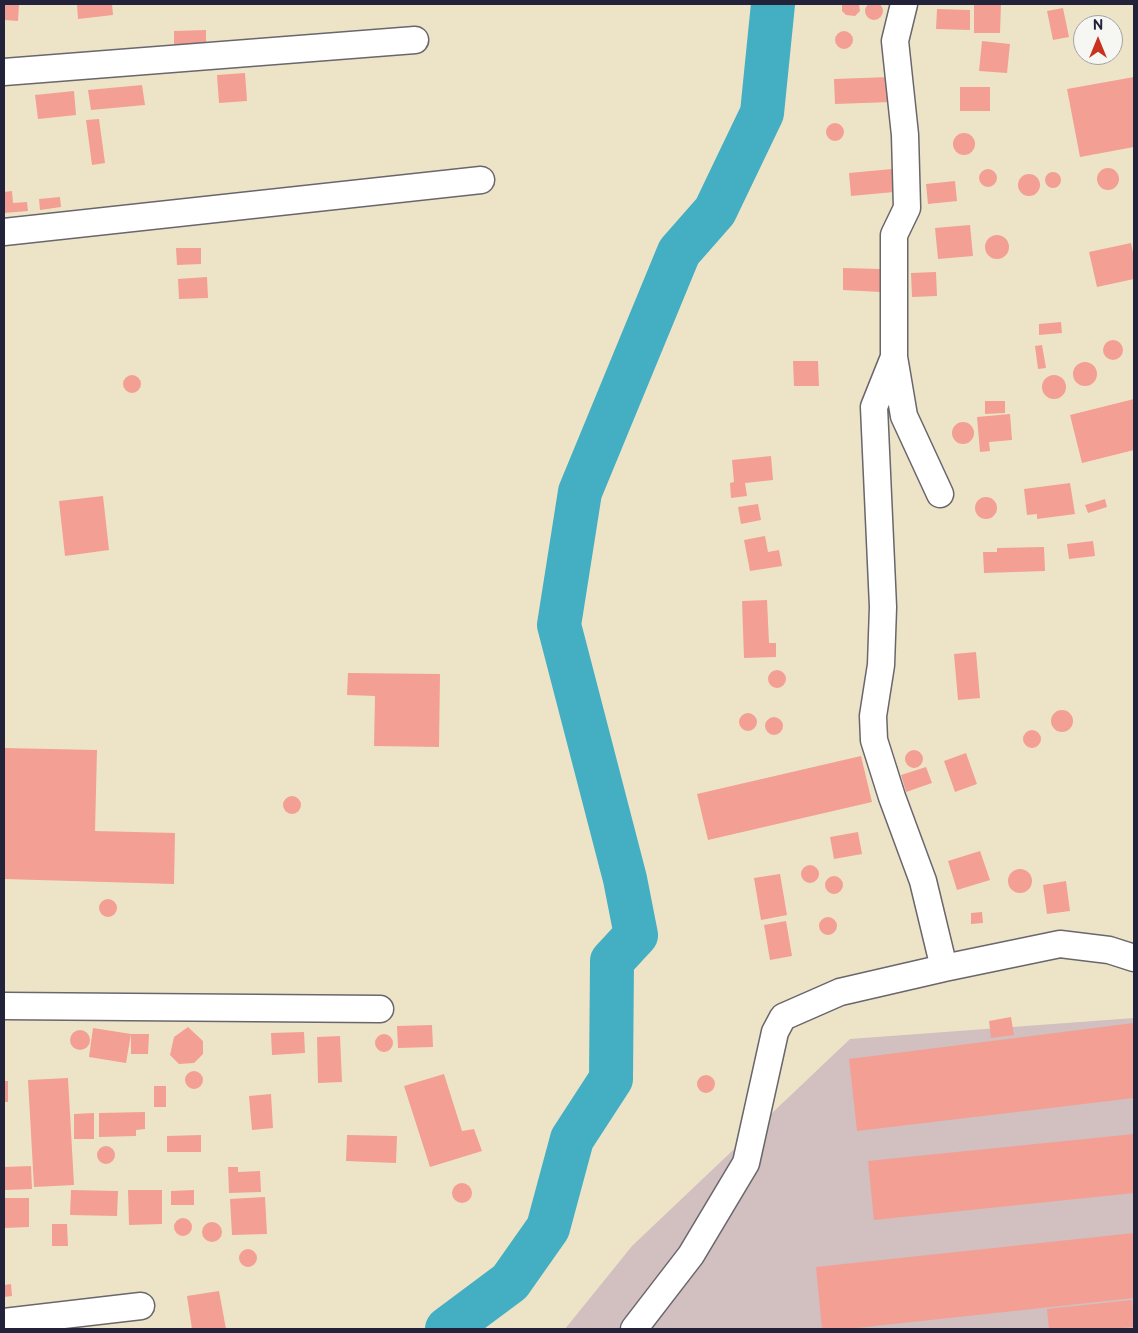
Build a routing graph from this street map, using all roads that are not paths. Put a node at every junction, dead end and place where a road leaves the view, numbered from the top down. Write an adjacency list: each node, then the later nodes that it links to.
1 (904, 4): 6 (street)
2 (415, 40): 3 (street)
3 (4, 72)
4 (481, 180): 5 (street)
5 (4, 232)
6 (894, 357): 7 (street); 9 (street)
7 (940, 494)
8 (1134, 958): 9 (street)
9 (944, 968): 14 (street)
10 (4, 1006): 11 (street)
11 (380, 1009)
12 (141, 1306): 13 (street)
13 (4, 1322)
14 (634, 1329)

